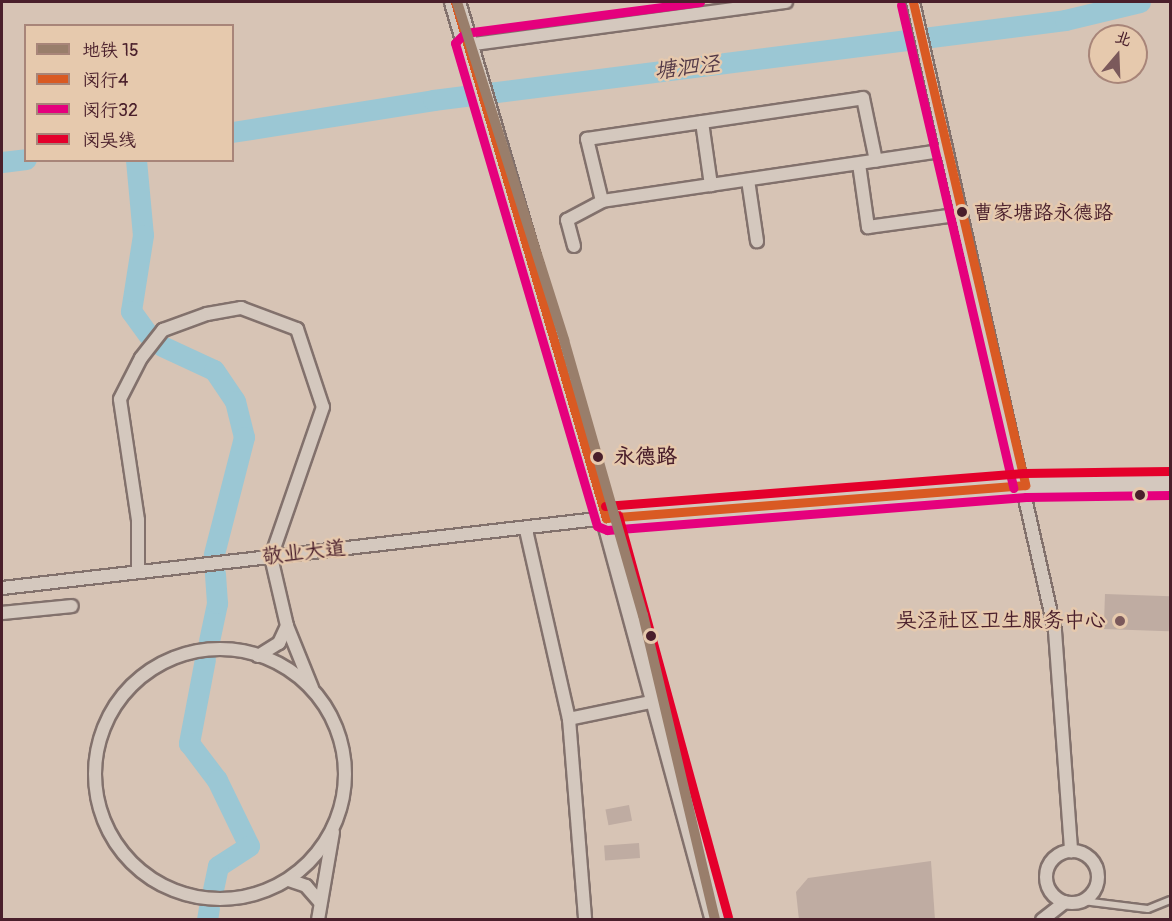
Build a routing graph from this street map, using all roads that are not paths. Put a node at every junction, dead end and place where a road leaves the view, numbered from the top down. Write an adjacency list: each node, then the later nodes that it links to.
1 (455, 2): 5 (main road)
2 (786, 2): 4 (street)
3 (914, 4): 7 (street)
4 (709, 7): 5 (street)
5 (467, 45): 18 (main road)
6 (702, 122): 8 (street); 11 (street); 12 (street)
7 (946, 150): 8 (street); 17 (street)
8 (876, 161): 9 (street)
9 (859, 164): 10 (street); 13 (street)
10 (748, 180): 11 (street); 14 (street)
11 (711, 185): 12 (street)
12 (602, 201): 15 (street)
13 (948, 216)
14 (757, 241)
15 (574, 246)
16 (1170, 483): 17 (street)
17 (1025, 484): 18 (street); 31 (street)
18 (606, 518): 19 (street, 敬业大道); 28 (main road)
19 (526, 530): 20 (street, 敬业大道); 29 (street)
20 (271, 556): 21 (street, 敬业大道); 21 (street); 25 (street)
21 (138, 572): 22 (street, 敬业大道)
22 (2, 588)
23 (72, 606): 24 (street)
24 (2, 613)
25 (287, 626): 26 (street); 27 (street)
26 (258, 656): 27 (street); 32 (street)
27 (312, 689): 30 (street)
28 (656, 701): 29 (street); 39 (main road)
29 (568, 719): 38 (street)
30 (333, 825): 32 (street); 34 (street)
31 (1071, 851): 35 (street); 36 (street)
32 (289, 880): 34 (street)
33 (1170, 900): 35 (lane)
34 (319, 901): 37 (street)
35 (1083, 901): 36 (street)
36 (1065, 902): 40 (street)
37 (318, 920)
38 (585, 920)
39 (716, 920)
40 (1042, 920)

